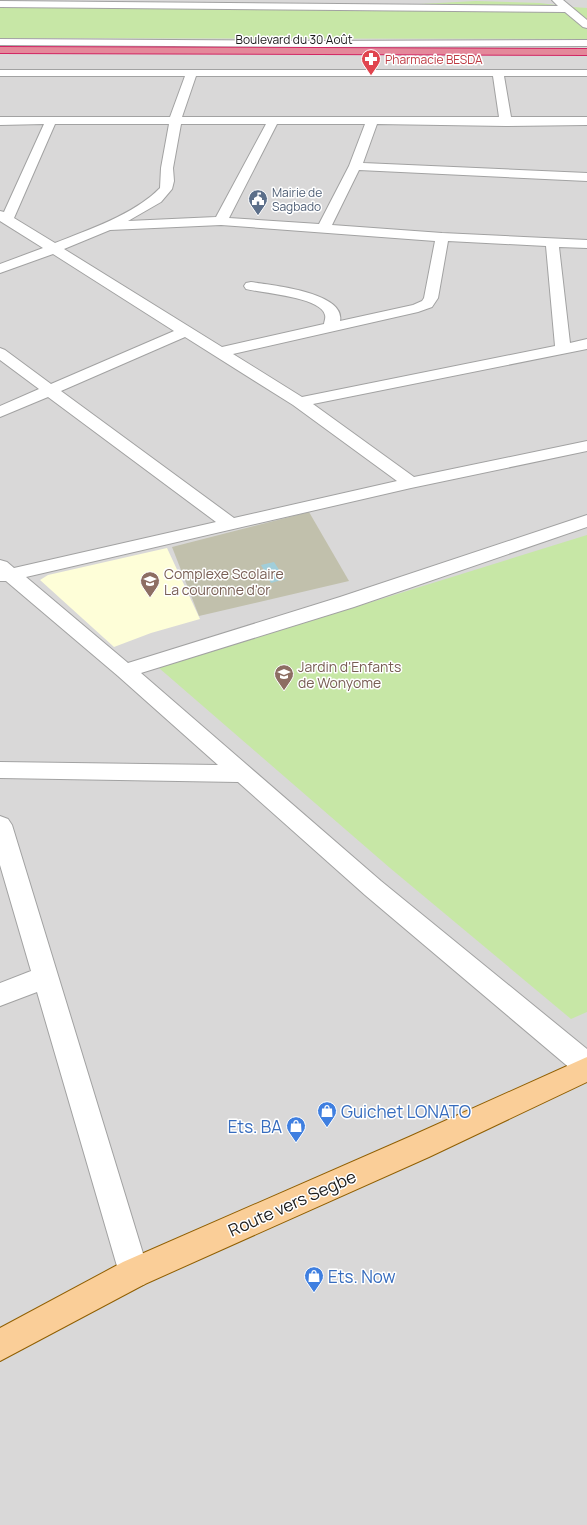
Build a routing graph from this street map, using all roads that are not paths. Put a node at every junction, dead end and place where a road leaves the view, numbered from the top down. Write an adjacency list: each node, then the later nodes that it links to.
1 (449, 0): 6 (street)
2 (556, 0): 7 (street)
3 (71, 3): 4 (street); 5 (street)
4 (0, 4)
5 (319, 4): 6 (street)
6 (458, 9): 7 (street); 8 (street)
7 (568, 9): 9 (street)
8 (468, 20)
9 (585, 21)
10 (476, 31): 13 (street)
11 (0, 42): 13 (street)
12 (587, 43): 13 (street)
13 (485, 44)
14 (0, 50): 15 (highway, Boulevard du 30 Août)
15 (587, 52)
16 (587, 64): 17 (highway, Boulevard du 30 Août)
17 (0, 65)
18 (0, 73): 20 (street)
19 (587, 73): 21 (street)
20 (191, 74): 21 (street); 22 (street)
21 (498, 74): 28 (street)
22 (175, 120): 24 (street); 25 (street); 33 (street)
23 (0, 121): 24 (street)
24 (51, 121): 31 (street)
25 (273, 121): 27 (street); 32 (street)
26 (587, 121): 28 (street)
27 (372, 122): 28 (street); 29 (street)
28 (506, 122)
29 (355, 166): 30 (street); 34 (street)
30 (587, 177)
31 (3, 217): 38 (street)
32 (221, 222): 33 (street); 34 (street)
33 (110, 226): 38 (street)
34 (323, 229): 35 (street)
35 (442, 237): 36 (street); 41 (street)
36 (552, 242): 37 (street); 44 (street)
37 (587, 244)
38 (55, 248): 39 (street); 42 (street)
39 (0, 269)
40 (252, 286): 41 (street)
41 (330, 328): 45 (street)
42 (186, 331): 45 (street); 47 (street)
43 (587, 344): 44 (street)
44 (563, 348): 48 (street)
45 (220, 352): 48 (street)
46 (0, 353): 47 (street)
47 (51, 390): 49 (street); 53 (street)
48 (299, 402): 51 (street)
49 (0, 412)
50 (587, 446): 51 (street)
51 (411, 483): 53 (street)
52 (587, 521): 55 (street)
53 (231, 524): 54 (street)
54 (3, 572): 55 (street)
55 (125, 671): 57 (street)
56 (0, 770): 57 (street)
57 (243, 774): 61 (street)
58 (0, 825): 59 (street)
59 (45, 977): 60 (street); 63 (street)
60 (0, 995)
61 (587, 1066)
62 (587, 1069): 63 (main road, Route vers Segbe)
63 (134, 1273): 64 (main road, Route vers Segbe)
64 (0, 1345)

